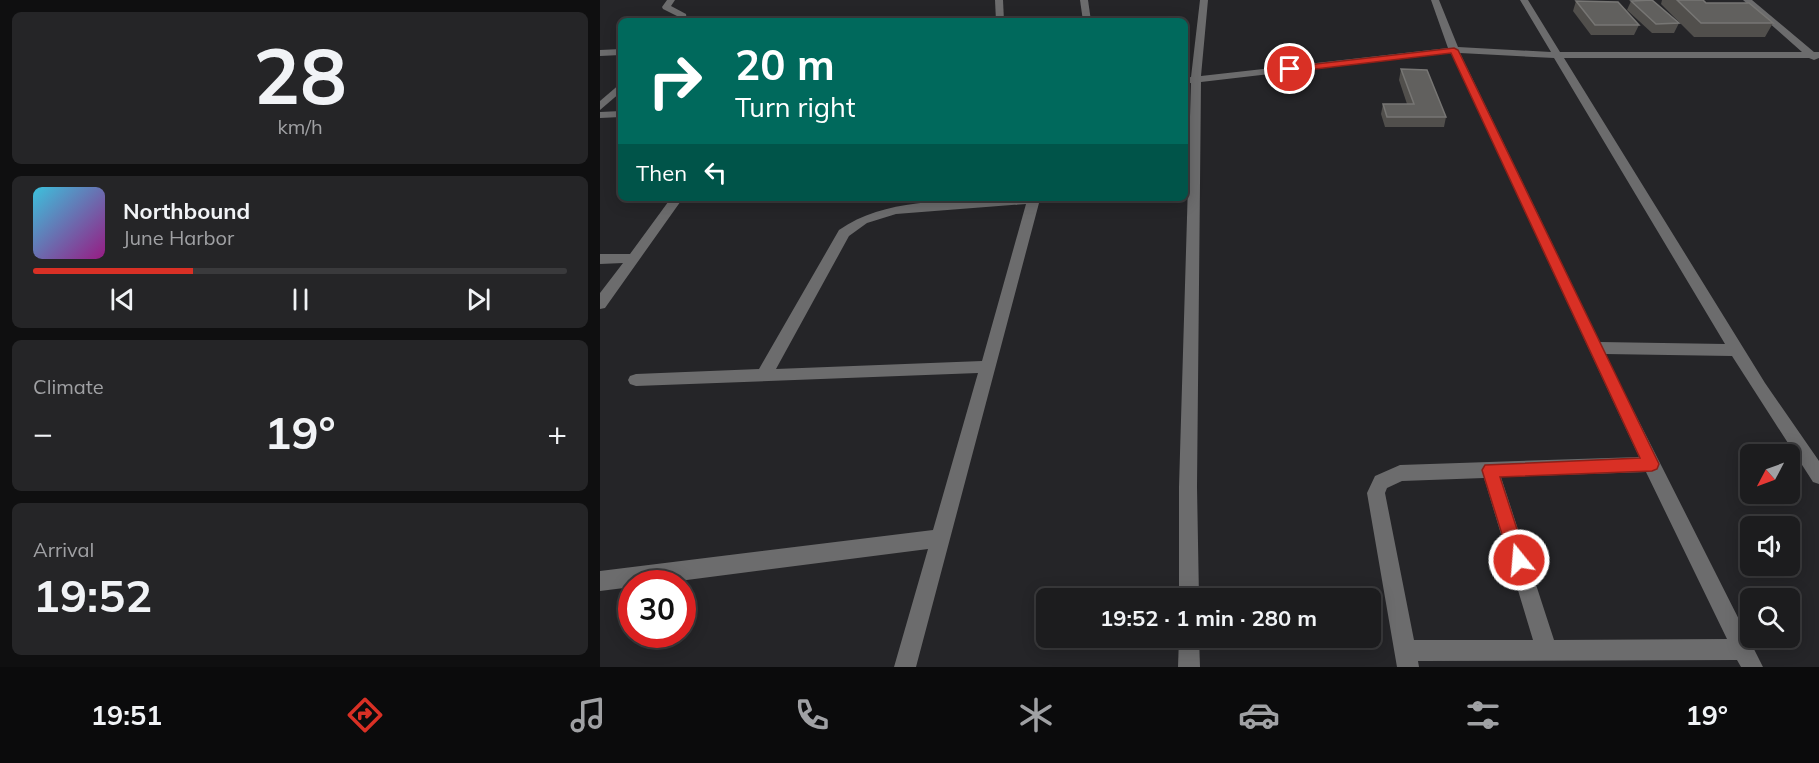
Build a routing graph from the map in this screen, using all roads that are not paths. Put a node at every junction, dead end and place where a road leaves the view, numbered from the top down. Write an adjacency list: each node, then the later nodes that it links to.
1 (671, 0): 8 (street)
2 (999, 0): 9 (street)
3 (1084, 0): 10 (street)
4 (1204, 0): 16 (street)
5 (1435, 0): 11 (street)
6 (1524, 0): 14 (street)
7 (1747, 0): 15 (street)
8 (683, 18)
9 (1000, 18)
10 (1087, 18)
11 (1454, 50): 14 (street); 16 (street); 28 (street)
12 (618, 52): 13 (street)
13 (600, 53)
14 (1557, 55): 15 (street); 29 (street)
15 (1817, 57)
16 (1191, 81): 21 (street)
17 (618, 89): 18 (street)
18 (600, 107)
19 (618, 114): 20 (street)
20 (600, 115)
21 (1190, 186): 38 (street)
22 (675, 201): 25 (street)
23 (1015, 201): 31 (street)
24 (1041, 201): 30 (street)
25 (632, 258): 26 (street); 27 (street)
26 (600, 259)
27 (600, 304)
28 (1595, 348): 29 (street); 33 (street)
29 (1736, 350): 34 (street)
30 (987, 367): 31 (street); 36 (street)
31 (764, 375): 32 (street)
32 (636, 380)
33 (1652, 464): 35 (street); 41 (street)
34 (1817, 469)
35 (1490, 470): 40 (street); 42 (street)
36 (940, 538): 37 (street); 43 (street)
37 (600, 581)
38 (1189, 588)
39 (1189, 648): 44 (street)
40 (1547, 650): 41 (street); 42 (street)
41 (1747, 658)
42 (1407, 659)
43 (905, 667)
44 (1190, 667)

